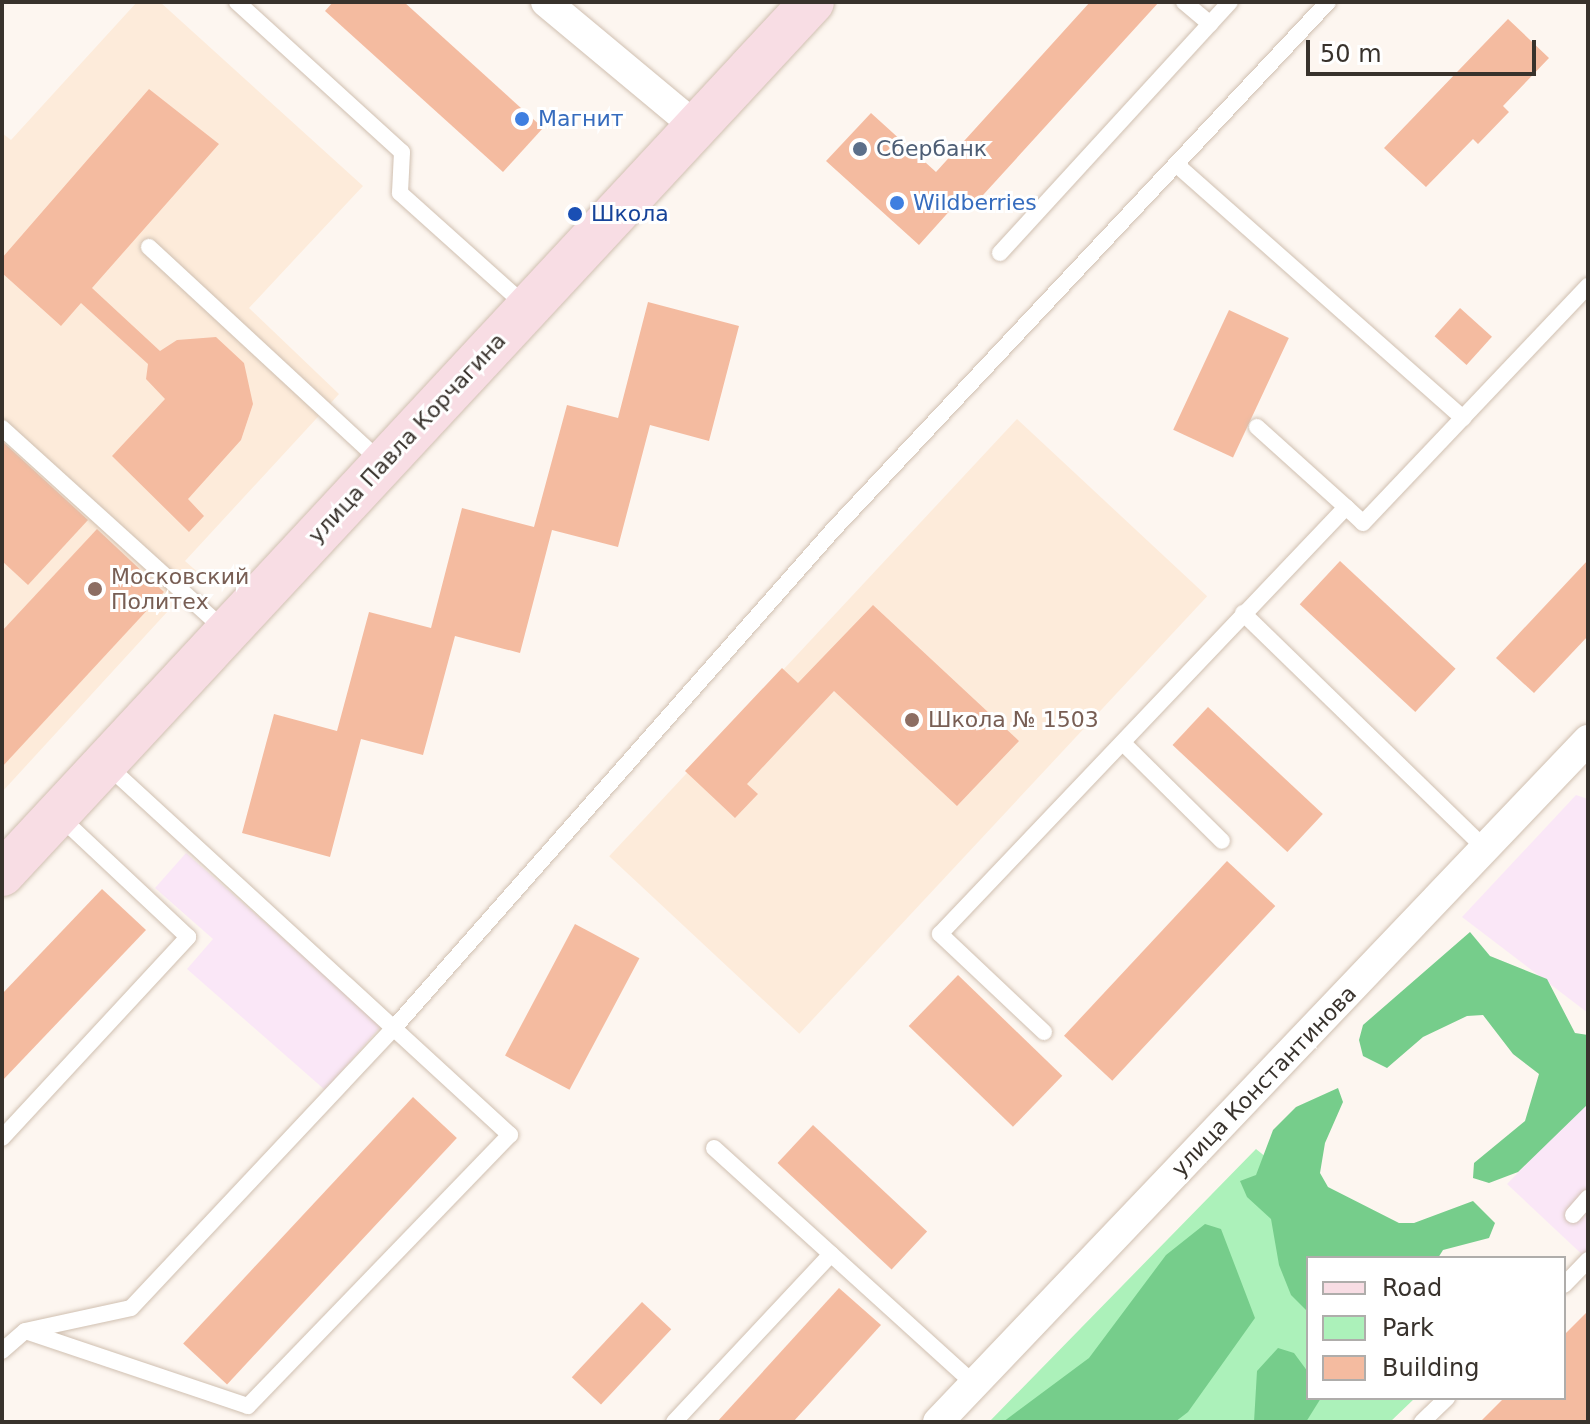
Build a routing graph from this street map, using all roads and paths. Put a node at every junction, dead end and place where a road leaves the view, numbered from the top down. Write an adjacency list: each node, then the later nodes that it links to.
1 (237, 2): 13 (lane)
2 (546, 2): 8 (street)
3 (812, 2): 8 (street, улица Павла Корчагина)
4 (1184, 2): 7 (lane)
5 (1230, 2): 7 (lane)
6 (1328, 2): 9 (lane)
7 (1210, 24): 11 (lane)
8 (696, 127): 13 (street, улица Павла Корчагина)
9 (1177, 165): 14 (lane); 28 (lane)
10 (149, 247): 17 (lane)
11 (1000, 253)
12 (1588, 286): 14 (lane)
13 (528, 308): 17 (street, улица Павла Корчагина)
14 (1463, 418): 18 (lane)
15 (1257, 427): 18 (lane)
16 (2, 428): 20 (lane)
17 (384, 464): 20 (street, улица Павла Корчагина)
18 (1346, 507): 19 (lane)
19 (1243, 613): 22 (lane); 26 (lane)
20 (228, 632): 23 (street, улица Павла Корчагина)
21 (1588, 740): 26 (street, улица Константинова)
22 (1123, 743): 25 (lane); 29 (lane)
23 (105, 764): 24 (street, улица Павла Корчагина); 28 (lane)
24 (57, 814): 27 (street, улица Павла Корчагина); 30 (lane)
25 (1222, 841)
26 (1486, 849): 39 (street, улица Константинова)
27 (2, 874)
28 (393, 1029): 37 (lane); 37 (lane)
29 (1044, 1032)
30 (2, 1138)
31 (714, 1148): 34 (lane)
32 (1588, 1198): 33 (lane)
33 (1573, 1215)
34 (831, 1254): 39 (lane); 42 (lane)
35 (1588, 1260): 36 (lane)
36 (1566, 1283)
37 (25, 1331): 38 (lane)
38 (2, 1351)
39 (974, 1384): 43 (street, улица Константинова)
40 (1445, 1400): 41 (lane)
41 (1429, 1420)
42 (674, 1422)
43 (938, 1422)

